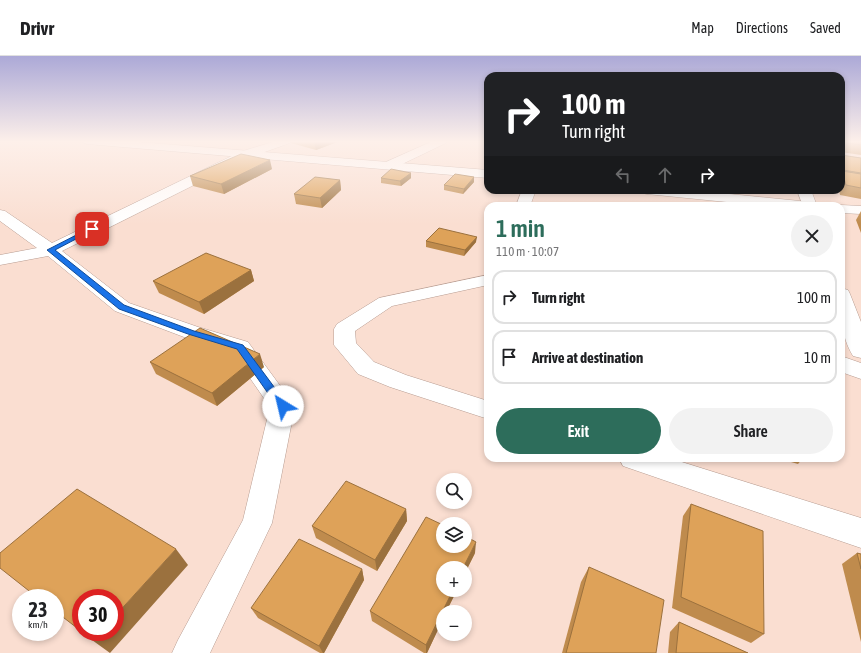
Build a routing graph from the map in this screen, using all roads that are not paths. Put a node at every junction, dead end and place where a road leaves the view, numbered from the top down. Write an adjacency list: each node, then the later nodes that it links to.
1 (214, 169): 9 (street)
2 (432, 169): 3 (street)
3 (484, 174)
4 (688, 194): 5 (street)
5 (769, 202)
6 (845, 209): 7 (street)
7 (861, 210)
8 (0, 214): 9 (street)
9 (51, 250): 10 (street); 19 (street)
10 (0, 260)
11 (484, 281): 16 (street)
12 (845, 305): 13 (street)
13 (861, 351)
14 (845, 365): 15 (street)
15 (861, 371)
16 (484, 409)
17 (645, 462): 18 (street)
18 (861, 533)
19 (191, 653)

